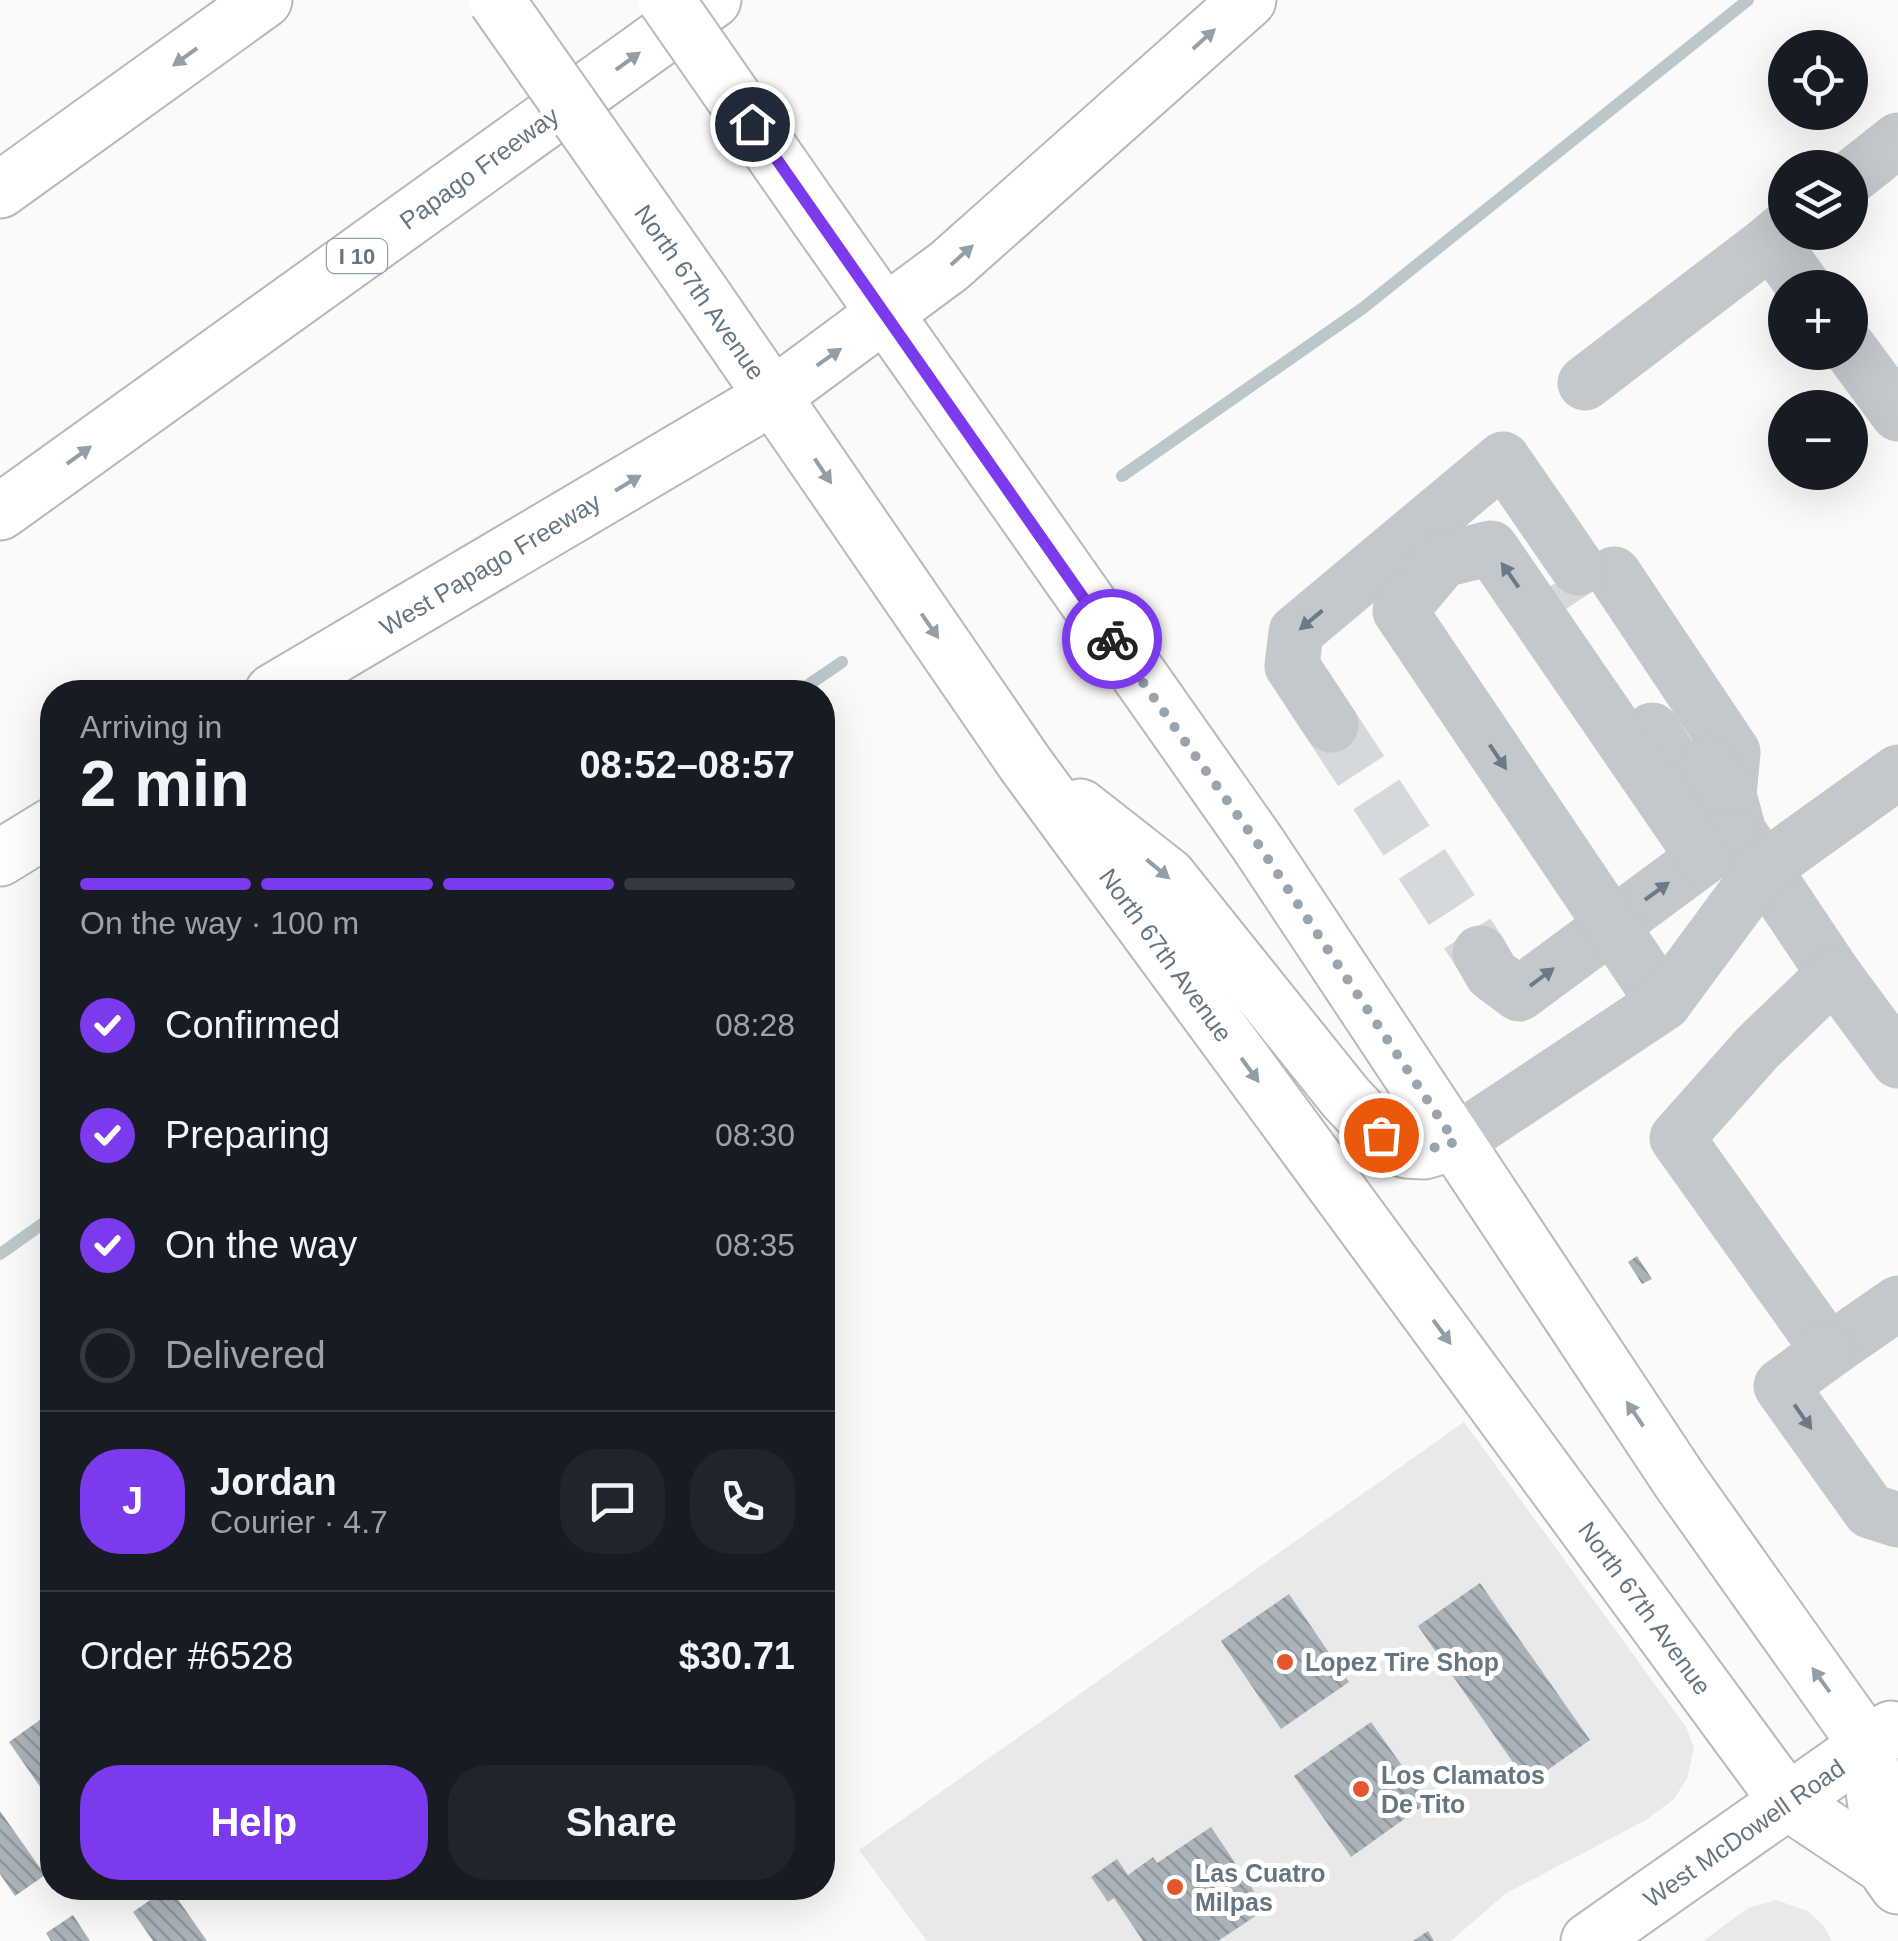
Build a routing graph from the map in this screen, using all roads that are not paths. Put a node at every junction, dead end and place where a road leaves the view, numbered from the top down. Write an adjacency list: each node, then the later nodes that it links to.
1 (264, 0): 8 (main road, one-way to 8)
2 (496, 0): 13 (main road, North 67th Avenue, bridge)
3 (666, 0): 10 (main road, North 67th Avenue, bridge)
4 (713, 0): 15 (main road, Papago Freeway / I 10, one-way to 4)
5 (1248, 0): 10 (main road, West Papago Freeway, one-way to 5)
6 (1898, 140): 7 (lane)
7 (1868, 164)
8 (0, 190)
9 (1768, 243): 12 (lane)
10 (886, 317): 13 (main road, West Papago Freeway, one-way to 10); 29 (main road, North 67th Avenue)
11 (1866, 370): 14 (lane)
12 (1585, 383)
13 (772, 396): 17 (main road, West Papago Freeway, one-way to 13); 19 (main road, North 67th Avenue, one-way to 19)
14 (1898, 414)
15 (0, 512)
16 (1386, 590): 18 (lane, one-way to 18); 22 (lane, one-way to 16); 22 (lane); 24 (lane, one-way to 24)
17 (294, 680)
18 (1331, 726)
19 (1026, 765): 29 (main road, one-way to 29); 34 (main road, North 67th Avenue, one-way to 34)
20 (1898, 772): 22 (lane)
21 (40, 833): 23 (main road)
22 (1734, 838): 24 (lane, one-way to 22); 26 (lane); 27 (lane)
23 (0, 858)
24 (1612, 925): 25 (lane, one-way to 24); 27 (lane)
25 (1480, 953)
26 (1834, 974): 28 (lane); 31 (lane)
27 (1664, 1003): 29 (lane)
28 (1898, 1060)
29 (1455, 1142): 33 (main road, North 67th Avenue, one-way to 29)
30 (1898, 1303): 31 (lane)
31 (1830, 1351): 32 (lane, one-way to 32)
32 (1898, 1520)
33 (1883, 1735): 34 (main road, West McDowell Road); 35 (main road, North 67th Avenue)
34 (1788, 1802): 35 (main road, North 67th Avenue); 36 (main road, West McDowell Road)
35 (1891, 1876)
36 (1589, 1941)

